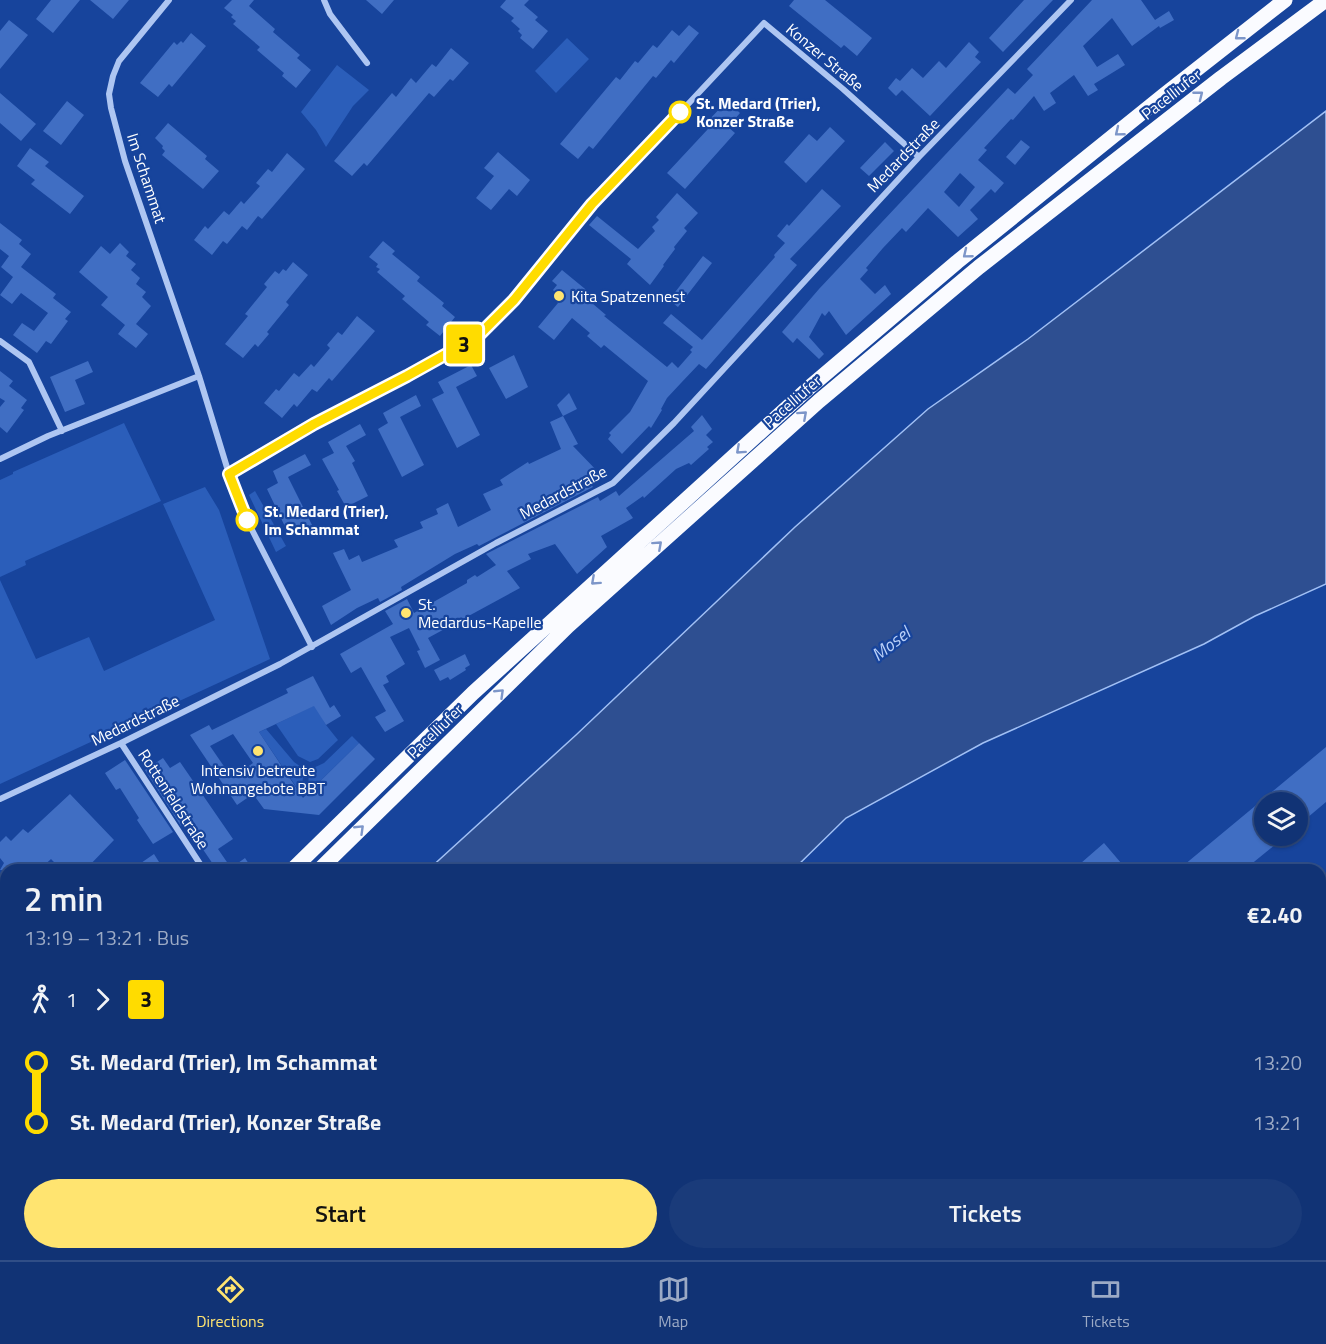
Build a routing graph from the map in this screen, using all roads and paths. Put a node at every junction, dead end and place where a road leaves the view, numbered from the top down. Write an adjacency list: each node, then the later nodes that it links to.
1 (169, 0): 11 (street, Im Schammat)
2 (324, 0): 6 (street)
3 (1071, 0): 8 (street, Medardstraße)
4 (1285, 0): 19 (main road, Pacelliufer, one-way to 19)
5 (1326, 0): 20 (main road, Pacelliufer, one-way to 5)
6 (367, 63)
7 (645, 150): 8 (street, Konzer Straße)
8 (918, 156): 15 (street, Medardstraße)
9 (592, 204): 14 (street)
10 (0, 340): 12 (street)
11 (199, 376): 12 (street); 14 (street, Im Schammat)
12 (62, 431): 13 (street)
13 (0, 459)
14 (229, 474): 15 (street, Im Schammat)
15 (312, 647): 16 (street, Medardstraße)
16 (120, 743): 17 (street, Medardstraße); 18 (street, Rottenfeldstraße)
17 (0, 799)
18 (200, 864)
19 (298, 864)
20 (324, 864)

